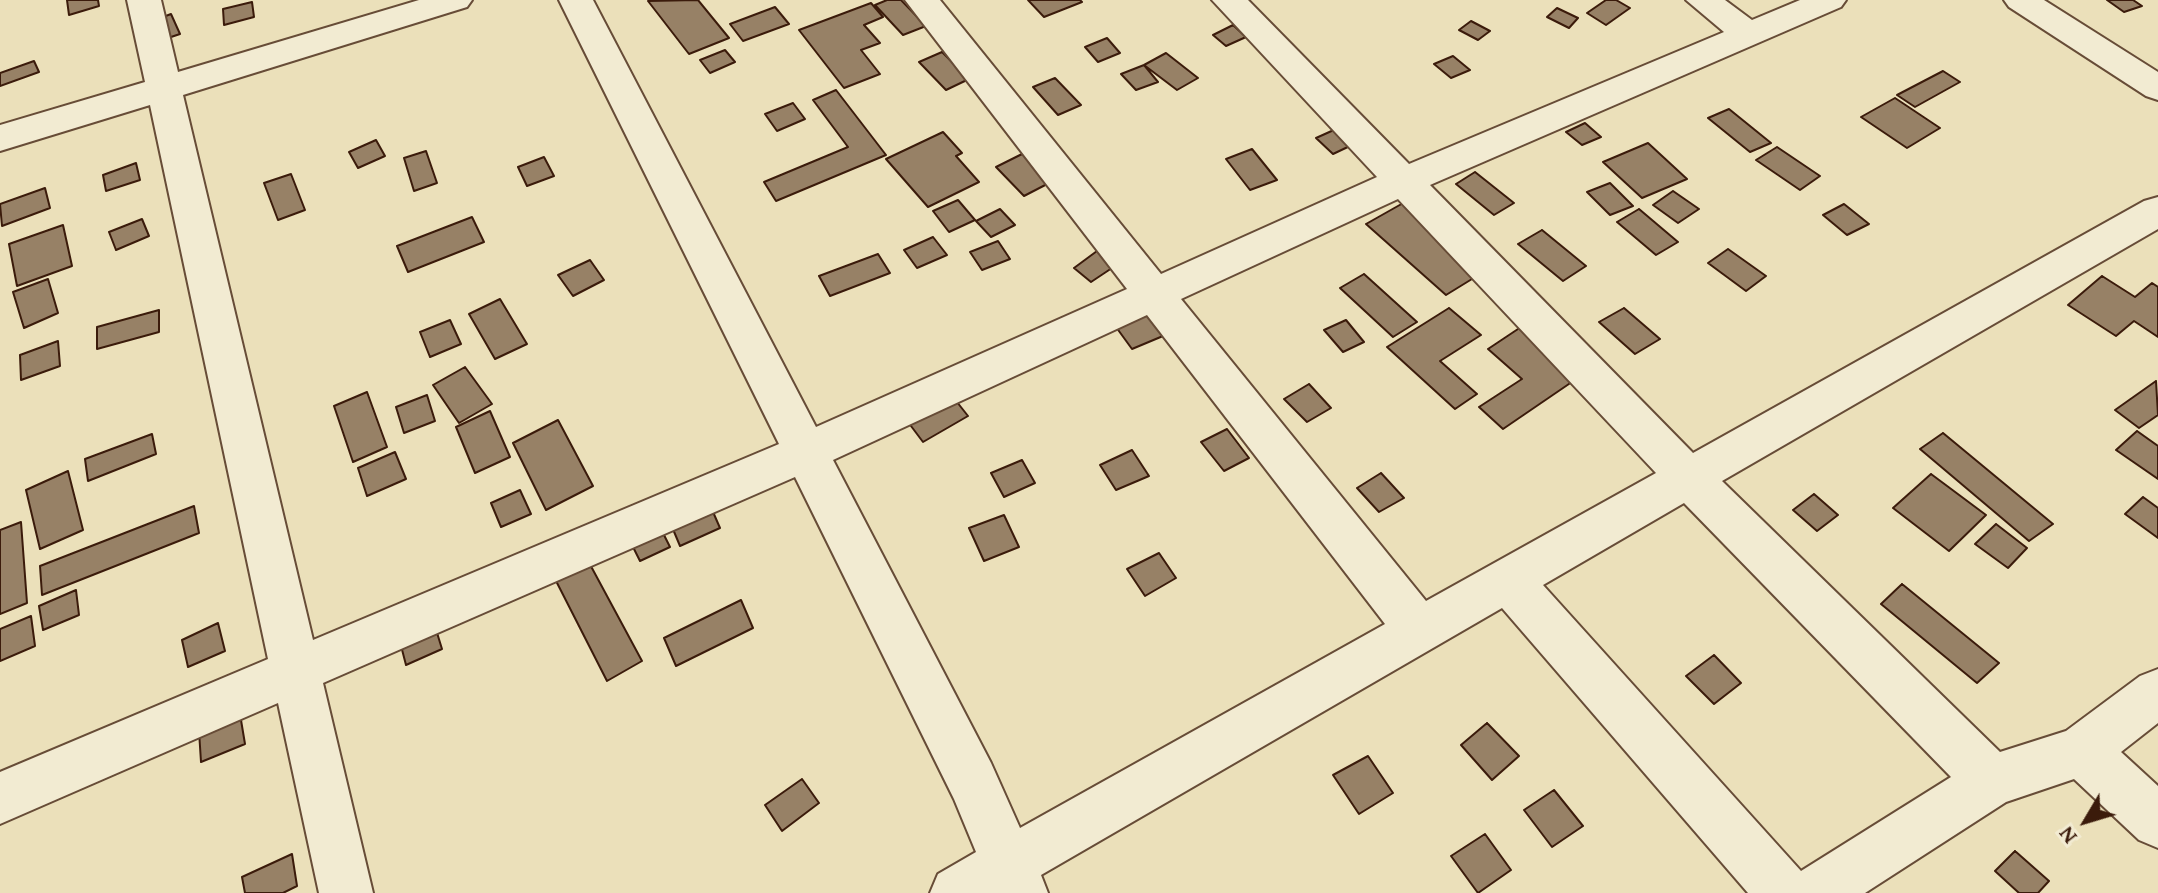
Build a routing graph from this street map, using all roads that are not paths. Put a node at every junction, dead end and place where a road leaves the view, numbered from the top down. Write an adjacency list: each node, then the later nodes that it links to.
1 (144, 0): 11 (street)
2 (455, 0): 11 (street)
3 (576, 0): 16 (street)
4 (922, 0): 15 (street)
5 (1229, 0): 13 (street)
6 (1703, 0): 9 (street)
7 (1829, 0): 9 (street)
8 (2021, 0): 10 (street)
9 (1749, 34): 13 (street)
10 (2158, 88)
11 (163, 89): 12 (street); 20 (street)
12 (0, 138)
13 (1403, 181): 15 (street); 17 (street)
14 (2158, 211): 17 (street)
15 (1154, 294): 16 (street); 19 (street)
16 (806, 452): 20 (street); 26 (street)
17 (1689, 478): 18 (street); 23 (street)
18 (1508, 580): 19 (street); 29 (street)
19 (1420, 631): 26 (street)
20 (295, 671): 24 (street); 27 (street)
21 (2158, 693): 22 (street)
22 (2081, 751): 23 (street); 25 (street)
23 (1992, 781): 30 (street)
24 (0, 798)
25 (2158, 821)
26 (1015, 879): 28 (street)
27 (346, 893)
28 (957, 893)
29 (1784, 893)
30 (1816, 893)

